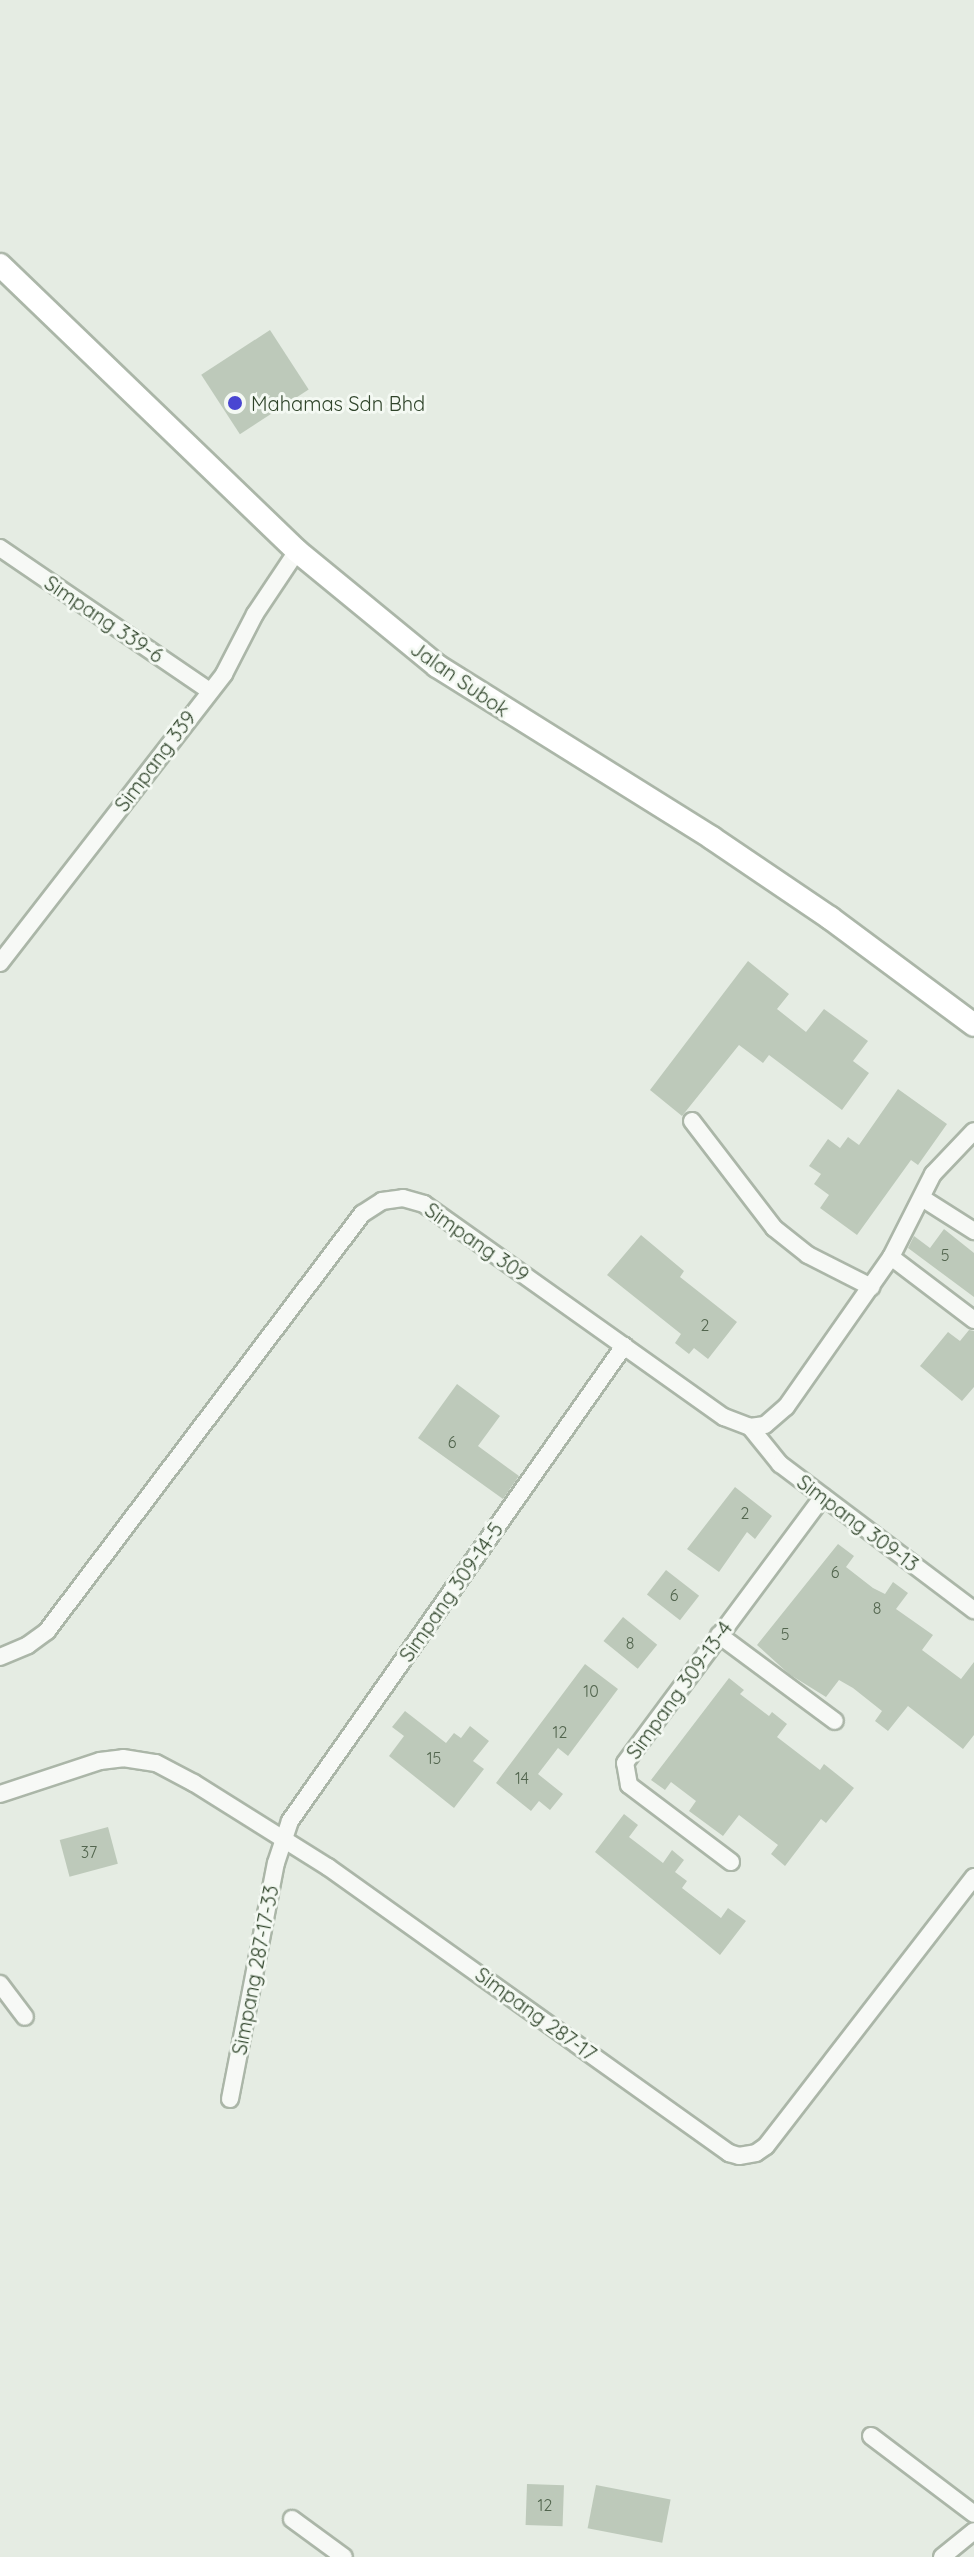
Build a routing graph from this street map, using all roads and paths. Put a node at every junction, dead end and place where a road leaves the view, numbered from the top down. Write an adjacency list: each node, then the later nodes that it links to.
1 (0, 265): 3 (main road, Jalan Subok)
2 (0, 548): 4 (street, Simpang 339-6)
3 (297, 551): 4 (street, Simpang 339); 6 (main road, Jalan Subok)
4 (208, 690): 5 (street, Simpang 339)
5 (0, 963)
6 (974, 1025)
7 (692, 1121): 12 (street)
8 (974, 1131): 9 (street)
9 (922, 1198): 10 (street); 11 (street)
10 (974, 1231)
11 (891, 1257): 12 (street); 13 (street)
12 (871, 1287): 15 (street)
13 (974, 1320)
14 (624, 1346): 15 (street, Simpang 309); 19 (street, Simpang 309); 22 (street, Simpang 309-14-5)
15 (750, 1427): 16 (street, Simpang 309-13)
16 (823, 1496): 17 (street, Simpang 309-13); 18 (street, Simpang 309-13-4)
17 (974, 1610)
18 (719, 1635): 20 (street); 23 (street, Simpang 309-13-4)
19 (0, 1657)
20 (835, 1721)
21 (0, 1794): 22 (street, Simpang 287-17)
22 (283, 1841): 24 (street, Simpang 287-17); 27 (street, Simpang 287-17-33)
23 (731, 1862)
24 (974, 1877)
25 (0, 1984): 26 (street)
26 (25, 2017)
27 (230, 2099)
28 (871, 2436): 29 (street)
29 (974, 2514)
30 (292, 2519): 32 (street)
31 (974, 2531): 33 (street)
32 (344, 2557)
33 (942, 2557)

